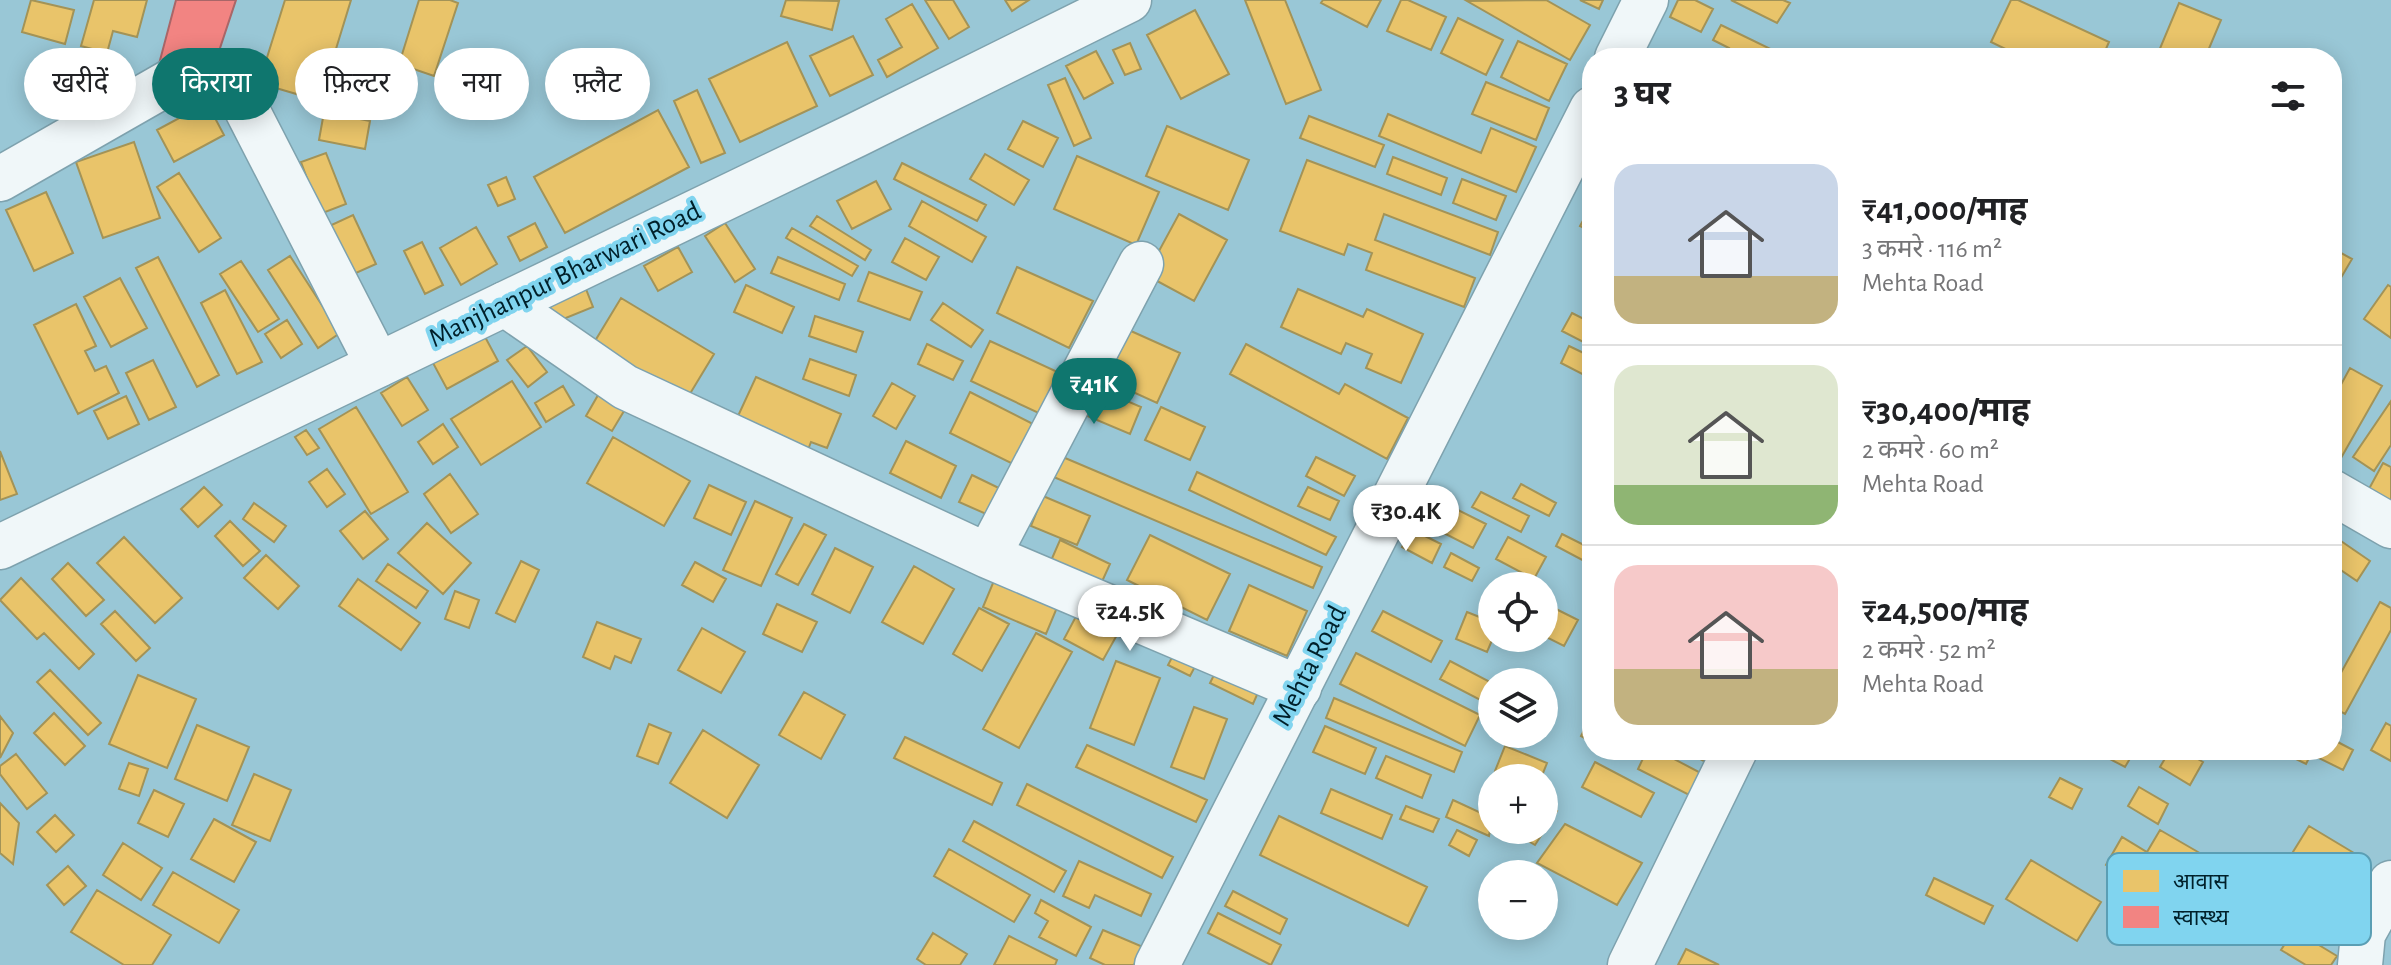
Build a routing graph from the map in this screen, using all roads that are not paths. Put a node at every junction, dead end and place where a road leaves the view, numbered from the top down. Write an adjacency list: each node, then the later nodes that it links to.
1 (1129, 0): 7 (street, Manjhanpur Bharwari Road)
2 (1646, 0): 3 (street)
3 (1622, 48)
4 (1582, 140): 13 (street, Mehta Road)
5 (0, 179): 8 (street)
6 (1141, 264): 12 (street)
7 (505, 304): 8 (street, Manjhanpur Bharwari Road); 12 (street)
8 (378, 365): 11 (street, Manjhanpur Bharwari Road)
9 (2342, 498): 10 (street)
10 (2391, 526)
11 (0, 547)
12 (988, 556): 13 (street)
13 (1299, 688): 18 (street, Mehta Road)
14 (1730, 760): 19 (street)
15 (2391, 883): 16 (street)
16 (2371, 919)
17 (2362, 945): 20 (street)
18 (1157, 965)
19 (1630, 965)
20 (2360, 965)

